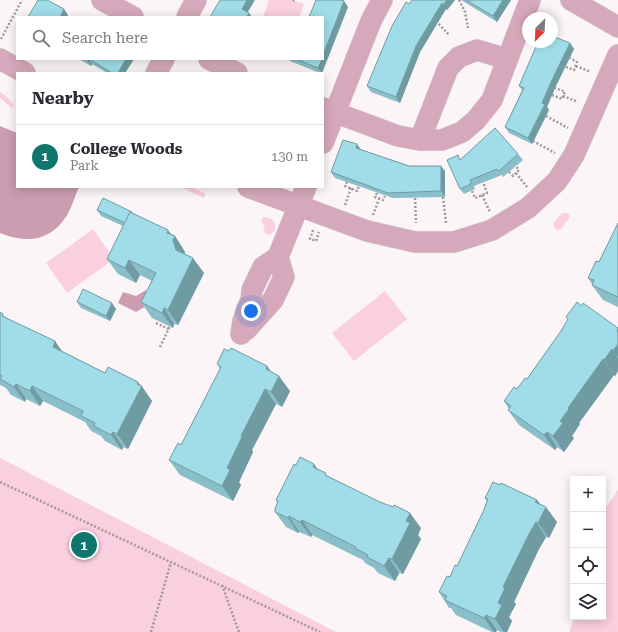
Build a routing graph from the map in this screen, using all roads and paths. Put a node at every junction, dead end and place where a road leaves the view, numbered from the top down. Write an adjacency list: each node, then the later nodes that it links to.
1 (22, 0): 14 (path)
2 (102, 0): 8 (street)
3 (196, 0): 9 (street)
4 (382, 0): 31 (street)
5 (459, 0): 12 (path)
6 (530, 0): 18 (street)
7 (571, 0): 11 (street)
8 (131, 16)
9 (188, 16)
10 (433, 19): 13 (path)
11 (618, 27)
12 (468, 28)
13 (449, 35)
14 (0, 39)
15 (618, 55): 50 (street)
16 (570, 58): 21 (path)
17 (0, 59): 23 (street)
18 (507, 59): 35 (street); 35 (street)
19 (163, 60): 24 (street)
20 (211, 60): 25 (street)
21 (576, 66): 22 (path); 26 (path)
22 (566, 67)
23 (23, 72)
24 (157, 72)
25 (236, 72)
26 (591, 72)
27 (555, 88): 29 (path)
28 (552, 95): 29 (path)
29 (563, 96): 30 (path)
30 (578, 102)
31 (329, 110): 34 (street); 35 (street)
32 (546, 116): 33 (path)
33 (568, 128)
34 (324, 138)
35 (420, 140)
36 (533, 141): 37 (path)
37 (556, 153)
38 (516, 166): 40 (path)
39 (509, 172): 40 (path)
40 (516, 173): 44 (path)
41 (346, 182): 46 (path)
42 (483, 182): 49 (path)
43 (360, 183): 46 (path)
44 (527, 187)
45 (254, 188): 50 (street)
46 (351, 188): 55 (path)
47 (472, 191): 49 (path)
48 (377, 193): 54 (path)
49 (482, 195): 56 (path)
50 (303, 196): 62 (street)
51 (385, 196): 54 (path)
52 (443, 197): 59 (path)
53 (415, 198): 58 (path)
54 (379, 199): 57 (path)
55 (345, 204)
56 (490, 212)
57 (373, 215)
58 (416, 223)
59 (446, 223)
60 (314, 230): 61 (path)
61 (319, 232)
62 (258, 303)
63 (156, 323): 64 (path)
64 (160, 348)
65 (0, 482): 66 (path)
66 (171, 562): 67 (path); 68 (path)
67 (222, 585): 69 (path); 70 (path)
68 (151, 632)
69 (239, 632)
70 (320, 632)

